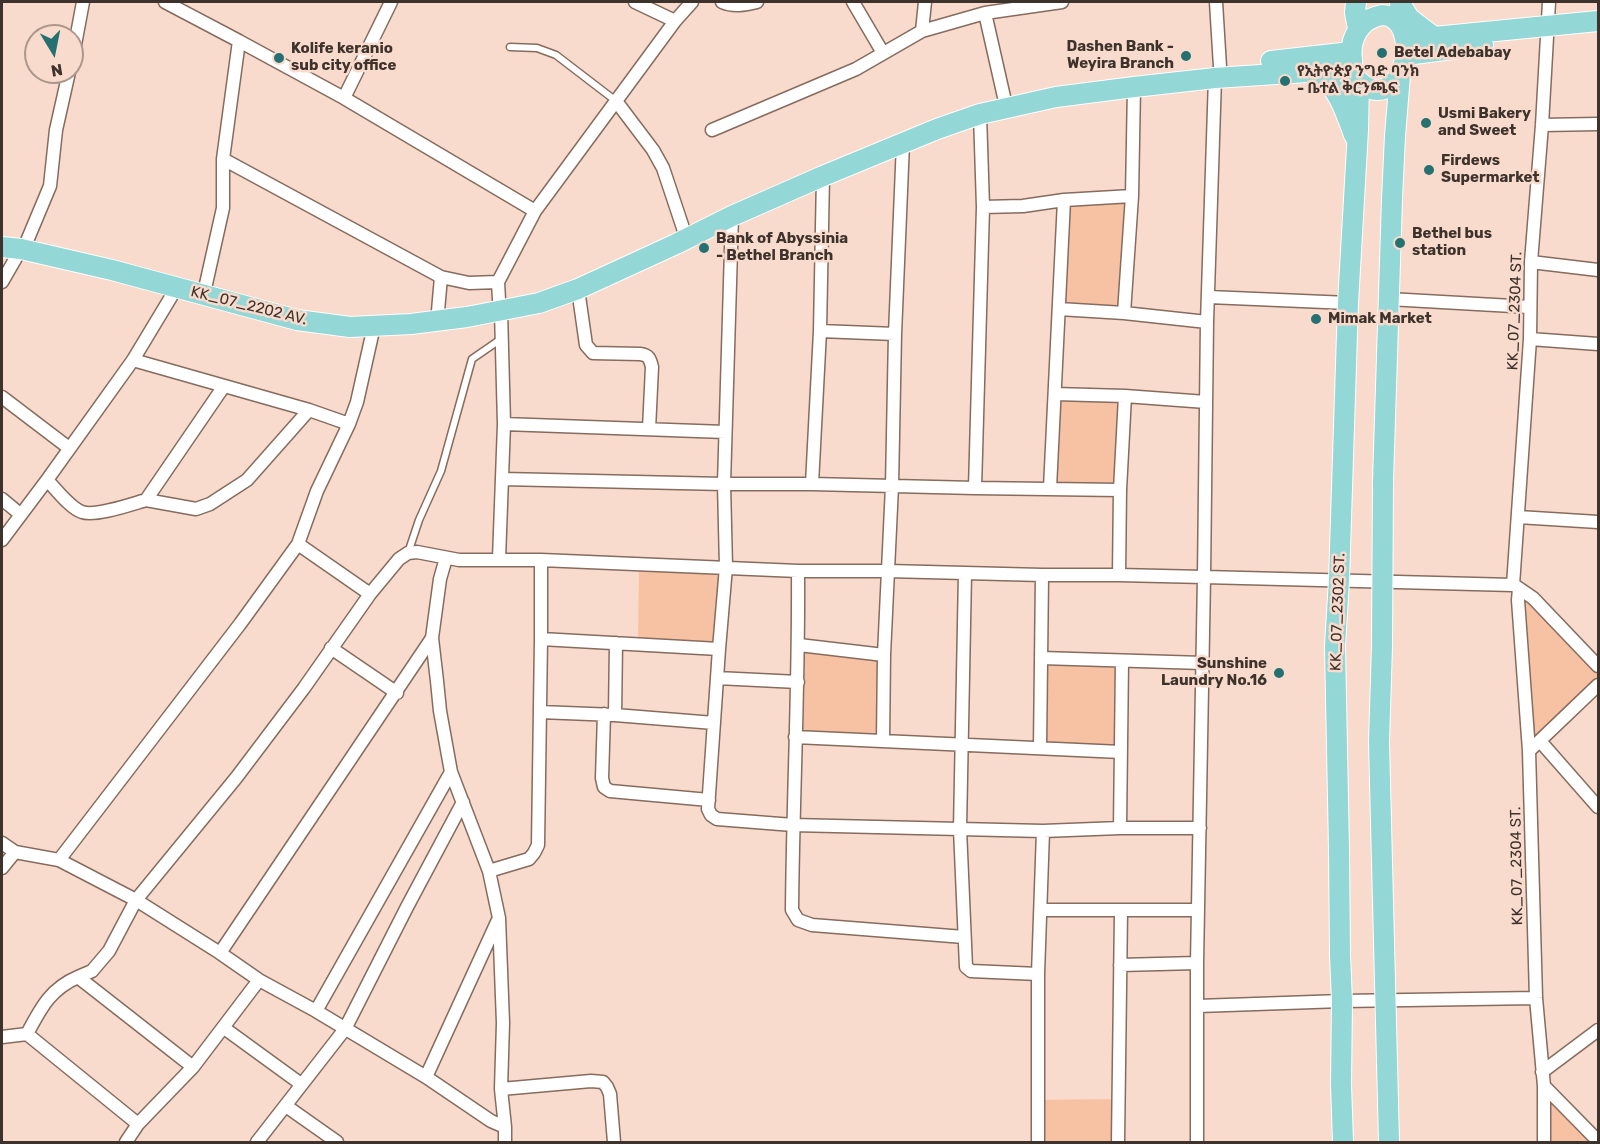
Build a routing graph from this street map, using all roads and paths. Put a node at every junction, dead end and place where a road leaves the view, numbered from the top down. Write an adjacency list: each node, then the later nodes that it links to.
1 (83, 2): 20 (street)
2 (165, 2): 15 (street)
3 (390, 2): 36 (street)
4 (635, 2): 18 (street)
5 (692, 2): 18 (street)
6 (722, 2): 7 (street)
7 (757, 2)
8 (853, 2): 28 (street)
9 (925, 2): 21 (street)
10 (1062, 2): 14 (street)
11 (1216, 2): 31 (street)
12 (1400, 2): 24 (main road); 26 (main road)
13 (1549, 2): 22 (street, KK_07_2304 ST.)
14 (1007, 5): 16 (street)
15 (187, 7): 25 (street)
16 (985, 13): 21 (street); 35 (street)
17 (1356, 14): 24 (main road); 29 (main road); 30 (main road, KK_07_2302 ST.)
18 (675, 21): 37 (street)
19 (1599, 21): 22 (main road)
20 (79, 24)
21 (922, 31): 28 (street)
22 (1547, 32): 23 (main road); 26 (main road); 41 (street, KK_07_2304 ST.)
23 (1599, 32)
24 (1404, 39): 26 (main road); 32 (main road)
25 (239, 40): 36 (street); 45 (street)
26 (1436, 44): 38 (main road)
27 (510, 47): 37 (lane)
28 (883, 53): 42 (street)
29 (1322, 63): 30 (main road); 31 (main road); 44 (main road)
30 (1354, 68): 32 (main road); 44 (main road, KK_07_2302 ST.)
31 (1218, 73): 34 (main road); 35 (main road); 62 (street)
32 (1400, 75): 38 (main road)
33 (66, 84): 54 (street)
34 (1134, 87): 39 (main road); 47 (street)
35 (1005, 97): 52 (main road)
36 (344, 98): 50 (street)
37 (616, 101): 50 (street); 52 (street)
38 (1397, 108): 64 (main road)
39 (980, 114): 43 (main road); 49 (street)
40 (1599, 124): 41 (street)
41 (1542, 125): 55 (street, KK_07_2304 ST.)
42 (712, 130)
43 (903, 143): 46 (main road); 73 (street)
44 (1357, 146): 65 (main road, KK_07_2302 ST.)
45 (223, 159): 57 (street); 59 (street)
46 (823, 176): 51 (main road); 72 (street)
47 (1132, 196): 48 (street); 69 (street)
48 (1064, 200): 49 (street); 67 (street)
49 (982, 207): 94 (street)
50 (535, 211): 63 (street)
51 (732, 216): 61 (main road); 87 (street)
52 (684, 231): 63 (main road)
53 (2, 239): 54 (main road)
54 (16, 246): 58 (street); 59 (main road); 60 (main road, KK_07_2202 AV.)
55 (1531, 262): 56 (street); 66 (street, KK_07_2304 ST.)
56 (1599, 270)
57 (441, 277): 63 (street); 68 (street)
58 (2, 282)
59 (206, 284): 68 (main road)
60 (177, 287): 71 (main road, KK_07_2202 AV.); 77 (street)
61 (578, 289): 63 (main road); 86 (street)
62 (1209, 297): 65 (street); 70 (street)
63 (499, 298): 68 (main road); 71 (main road, KK_07_2202 AV.); 74 (street)
64 (1389, 299): 66 (street); 116 (main road)
65 (1348, 303): 115 (main road, KK_07_2302 ST.)
66 (1530, 307): 75 (street, KK_07_2304 ST.)
67 (1059, 309): 69 (street); 79 (street)
68 (438, 310)
69 (1124, 313): 70 (street)
70 (1207, 322): 82 (street)
71 (374, 326): 84 (street)
72 (820, 330): 73 (street); 92 (street)
73 (896, 334): 93 (street)
74 (502, 338): 85 (street); 104 (lane)
75 (1530, 339): 76 (street); 100 (street, KK_07_2304 ST.)
76 (1599, 344)
77 (133, 360): 78 (street); 88 (street)
78 (224, 386): 83 (street); 98 (street)
79 (1055, 394): 80 (street); 95 (street)
80 (1125, 396): 82 (street); 96 (street)
81 (2, 397): 88 (street)
82 (1206, 402): 114 (street)
83 (309, 410): 84 (street); 98 (street)
84 (349, 424): 103 (street)
85 (504, 424): 86 (street); 89 (street)
86 (650, 429): 87 (street)
87 (725, 432): 91 (street)
88 (69, 448): 90 (street)
89 (503, 479): 91 (street); 106 (street)
90 (47, 480): 98 (street); 99 (street)
91 (724, 484): 92 (street); 108 (street)
92 (812, 484): 93 (street)
93 (892, 486): 94 (street); 110 (street)
94 (975, 488): 95 (street)
95 (1050, 488): 96 (street)
96 (1120, 490): 113 (street)
97 (2, 499): 99 (street)
98 (147, 500)
99 (21, 514): 102 (street)
100 (1518, 517): 101 (street); 117 (street, KK_07_2304 ST.)
101 (1599, 522)
102 (2, 540)
103 (298, 544): 118 (street); 155 (street)
104 (408, 553): 105 (street); 118 (street)
105 (446, 558): 106 (street); 119 (street)
106 (499, 559): 107 (street)
107 (541, 560): 108 (street); 120 (street)
108 (726, 567): 109 (street); 124 (street)
109 (798, 571): 110 (street); 122 (street)
110 (888, 571): 111 (street); 125 (street)
111 (965, 573): 112 (street); 140 (street)
112 (1042, 575): 113 (street); 126 (street)
113 (1119, 575): 114 (street)
114 (1204, 577): 115 (street); 128 (street)
115 (1339, 580): 116 (street); 172 (main road, KK_07_2302 ST.)
116 (1381, 581): 117 (street); 171 (main road)
117 (1516, 587): 129 (street); 142 (street, KK_07_2304 ST.)
118 (370, 594): 123 (street)
119 (432, 638): 133 (street); 144 (street)
120 (541, 639): 121 (street); 134 (street)
121 (616, 643): 124 (street); 135 (street)
122 (799, 645): 125 (street); 131 (street)
123 (331, 648): 133 (street); 158 (street)
124 (718, 650): 130 (street)
125 (884, 656): 138 (street)
126 (1041, 658): 127 (street); 141 (street)
127 (1122, 661): 128 (street); 143 (street)
128 (1203, 663): 150 (street)
129 (1599, 666)
130 (717, 678): 131 (street); 136 (street)
131 (798, 682): 137 (street)
132 (1599, 686): 139 (street)
133 (397, 693): 164 (street)
134 (540, 712): 135 (street); 157 (street)
135 (609, 715): 136 (street); 145 (street)
136 (714, 723): 145 (street)
137 (795, 737): 138 (street); 148 (street)
138 (883, 741): 140 (street)
139 (1540, 741): 142 (street); 147 (street)
140 (961, 745): 141 (street); 151 (street)
141 (1040, 748): 143 (street)
142 (1529, 751): 170 (street, KK_07_2304 ST.)
143 (1120, 752): 149 (street)
144 (451, 772): 146 (street); 174 (street)
145 (709, 800): 148 (street)
146 (463, 802): 157 (street); 176 (street)
147 (1599, 807)
148 (793, 825): 151 (street); 163 (street)
149 (1120, 828): 150 (street); 152 (street)
150 (1200, 828): 160 (street)
151 (960, 829): 152 (street); 163 (street)
152 (1043, 831): 159 (street)
153 (2, 843): 154 (street)
154 (15, 852): 155 (street); 156 (street)
155 (59, 860): 158 (street)
156 (2, 868)
157 (489, 871): 162 (street)
158 (136, 900): 164 (street); 168 (street)
159 (1041, 910): 161 (street); 167 (street)
160 (1198, 910): 161 (street); 165 (street)
161 (1121, 911): 166 (street)
162 (499, 918): 182 (street); 185 (street)
163 (964, 937): 167 (street)
164 (220, 953): 169 (street)
165 (1197, 963): 166 (street); 173 (street)
166 (1120, 965): 196 (street)
167 (1038, 974): 195 (street)
168 (78, 977): 178 (street); 180 (street)
169 (259, 980): 174 (street); 175 (street)
170 (1536, 998): 171 (street); 181 (street, KK_07_2304 ST.)
171 (1385, 1000): 172 (street); 199 (main road)
172 (1342, 1001): 173 (street); 198 (main road, KK_07_2302 ST.)
173 (1198, 1005): 197 (street)
174 (316, 1011): 176 (street)
175 (224, 1028): 180 (street); 183 (street)
176 (345, 1029): 182 (street); 183 (street)
177 (1599, 1030): 181 (street)
178 (27, 1034): 179 (street); 187 (street)
179 (2, 1036)
180 (192, 1067): 187 (street)
181 (1542, 1072): 184 (street, KK_07_2304 ST.)
182 (426, 1077): 188 (street)
183 (301, 1084): 186 (street)
184 (1544, 1086): 189 (street); 200 (street, KK_07_2304 ST.)
185 (501, 1089): 188 (street); 194 (street)
186 (286, 1106): 191 (street); 192 (street)
187 (138, 1124): 190 (street)
188 (505, 1127): 193 (street)
189 (1599, 1141)
190 (126, 1143)
191 (257, 1143)
192 (337, 1143)
193 (505, 1143)
194 (614, 1143)
195 (1038, 1143)
196 (1118, 1143)
197 (1197, 1143)
198 (1343, 1143)
199 (1389, 1143)
200 (1544, 1143)

